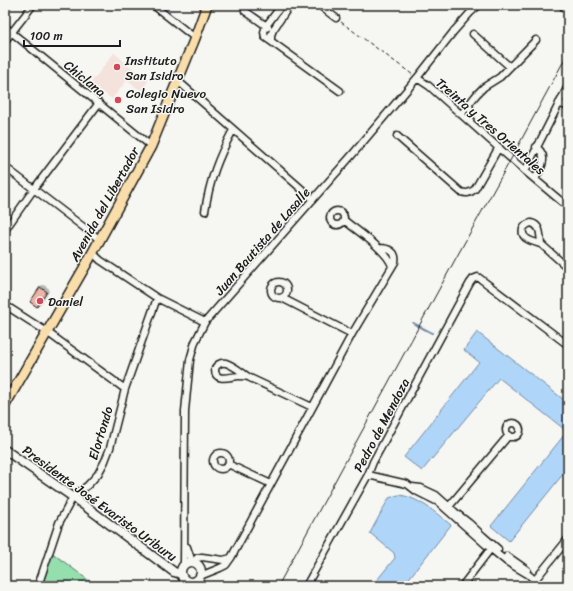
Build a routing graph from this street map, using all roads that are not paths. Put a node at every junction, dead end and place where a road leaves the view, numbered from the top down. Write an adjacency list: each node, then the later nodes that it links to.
1 (32, 5): 17 (street)
2 (153, 5): 19 (street)
3 (207, 5): 19 (main road, Avenida del Libertador)
4 (282, 5): 10 (street)
5 (290, 5): 12 (street)
6 (319, 5): 13 (street)
7 (479, 5): 24 (street, Juan Bautista de Lasalle)
8 (562, 5): 11 (street)
9 (245, 11): 14 (street)
10 (277, 12): 12 (street); 14 (street)
11 (568, 12)
12 (282, 16): 16 (street)
13 (336, 18)
14 (266, 26): 16 (street); 22 (street)
15 (5, 27): 17 (street, Chiclana)
16 (273, 30): 22 (street)
17 (11, 32): 21 (street); 28 (street, Chiclana)
18 (473, 34): 23 (street)
19 (195, 38): 25 (main road, Avenida del Libertador)
20 (536, 40): 23 (street)
21 (5, 41)
22 (271, 41): 27 (street)
23 (510, 67): 30 (street)
24 (417, 78): 32 (street, Treinta y Tres Orientales); 43 (street, Juan Bautista de Lasalle)
25 (178, 81): 34 (street); 36 (main road, Avenida del Libertador)
26 (568, 86): 29 (street)
27 (340, 91)
28 (99, 103): 36 (street, Chiclana); 42 (street)
29 (559, 103): 31 (street); 37 (street)
30 (469, 105): 32 (street); 33 (street)
31 (568, 107)
32 (462, 114): 33 (street, Treinta y Tres Orientales)
33 (470, 121): 38 (street, Treinta y Tres Orientales)
34 (233, 130): 43 (street); 45 (street)
35 (397, 136): 38 (street)
36 (151, 146): 48 (main road, Avenida del Libertador)
37 (536, 147): 40 (street); 41 (street)
38 (499, 148): 40 (street, Treinta y Tres Orientales)
39 (5, 167): 42 (street)
40 (525, 170): 41 (street, Treinta y Tres Orientales)
41 (535, 179): 44 (street, Treinta y Tres Orientales)
42 (34, 189): 47 (street); 48 (street)
43 (313, 200): 55 (street, Juan Bautista de Lasalle)
44 (568, 207)
45 (205, 211)
46 (344, 220): 57 (street)
47 (5, 230)
48 (100, 239): 50 (main road, Avenida del Libertador)
49 (541, 244): 51 (street)
50 (92, 252): 52 (street); 56 (main road, Avenida del Libertador)
51 (568, 268)
52 (157, 298): 55 (street); 60 (street, Elortondo)
53 (282, 298): 57 (street)
54 (5, 305): 56 (street)
55 (205, 322): 73 (street, Juan Bautista de Lasalle)
56 (47, 332): 60 (street); 61 (main road, Avenida del Libertador)
57 (352, 334): 62 (street)
58 (567, 343): 66 (street, Pedro de Mendoza)
59 (248, 376): 59 (street); 62 (street)
60 (125, 389): 68 (street, Elortondo)
61 (5, 406)
62 (312, 407): 67 (street)
63 (509, 436): 69 (street)
64 (5, 450): 68 (street, Presidente José Evaristo Uriburu)
65 (228, 464): 67 (street)
66 (368, 475): 69 (street); 77 (street, Pedro de Mendoza)
67 (271, 484): 72 (street)
68 (74, 497): 75 (street, Presidente José Evaristo Uriburu); 76 (street, Elortondo)
69 (448, 508): 71 (street)
70 (568, 540): 74 (street)
71 (492, 547): 74 (street); 78 (street)
72 (231, 558): 73 (street); 75 (street)
73 (190, 563): 75 (street); 75 (street)
74 (536, 578): 79 (street); 80 (street)
75 (190, 581)
76 (38, 586)
77 (306, 586)
78 (462, 586)
79 (541, 586)
80 (547, 586)

